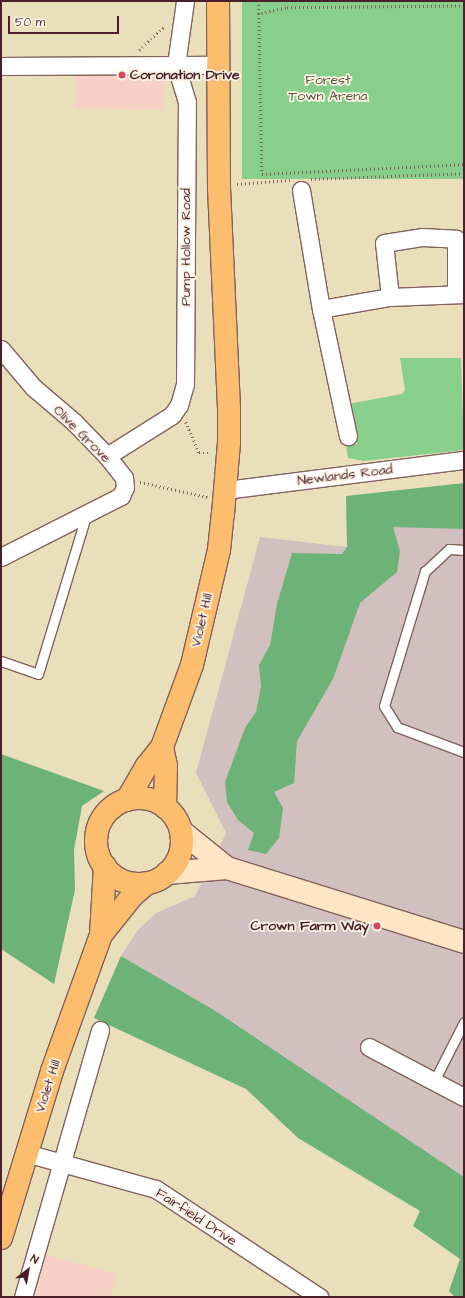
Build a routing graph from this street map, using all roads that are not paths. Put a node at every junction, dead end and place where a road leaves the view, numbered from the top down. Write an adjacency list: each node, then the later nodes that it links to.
1 (218, 1): 4 (main road)
2 (185, 5): 3 (street, Pump Hollow Road)
3 (176, 65): 4 (street); 5 (street); 12 (street, Pump Hollow Road)
4 (216, 65): 14 (main road)
5 (1, 66)
6 (301, 183): 9 (street)
7 (460, 294): 8 (street); 8 (street)
8 (390, 298): 9 (street)
9 (321, 309): 11 (street)
10 (1, 349): 12 (street, Olive Grove)
11 (348, 436)
12 (107, 456): 15 (street, Olive Grove)
13 (464, 460): 14 (street, Newlands Road)
14 (225, 496): 19 (main road, Violet Hill)
15 (87, 513): 17 (street); 18 (lane)
16 (464, 550): 20 (lane)
17 (1, 557)
18 (1, 661)
19 (162, 747): 21 (main road, Violet Hill); 22 (main road)
20 (464, 752)
21 (127, 800): 22 (main road); 24 (main road)
22 (166, 806): 23 (main road)
23 (181, 831): 25 (street); 26 (main road)
24 (105, 866): 27 (main road); 28 (main road, Violet Hill)
25 (227, 868): 26 (street); 29 (street)
26 (167, 873): 27 (main road)
27 (147, 883): 28 (main road, Violet Hill)
28 (101, 936): 35 (main road, Violet Hill)
29 (464, 942)
30 (464, 1022): 33 (lane)
31 (100, 1030): 36 (street)
32 (370, 1047): 33 (street)
33 (434, 1081): 34 (street)
34 (464, 1097)
35 (26, 1153): 36 (street, Fairfield Drive); 37 (main road, Violet Hill)
36 (62, 1163): 38 (street); 39 (street, Fairfield Drive)
37 (1, 1238)
38 (23, 1297)
39 (319, 1297)

